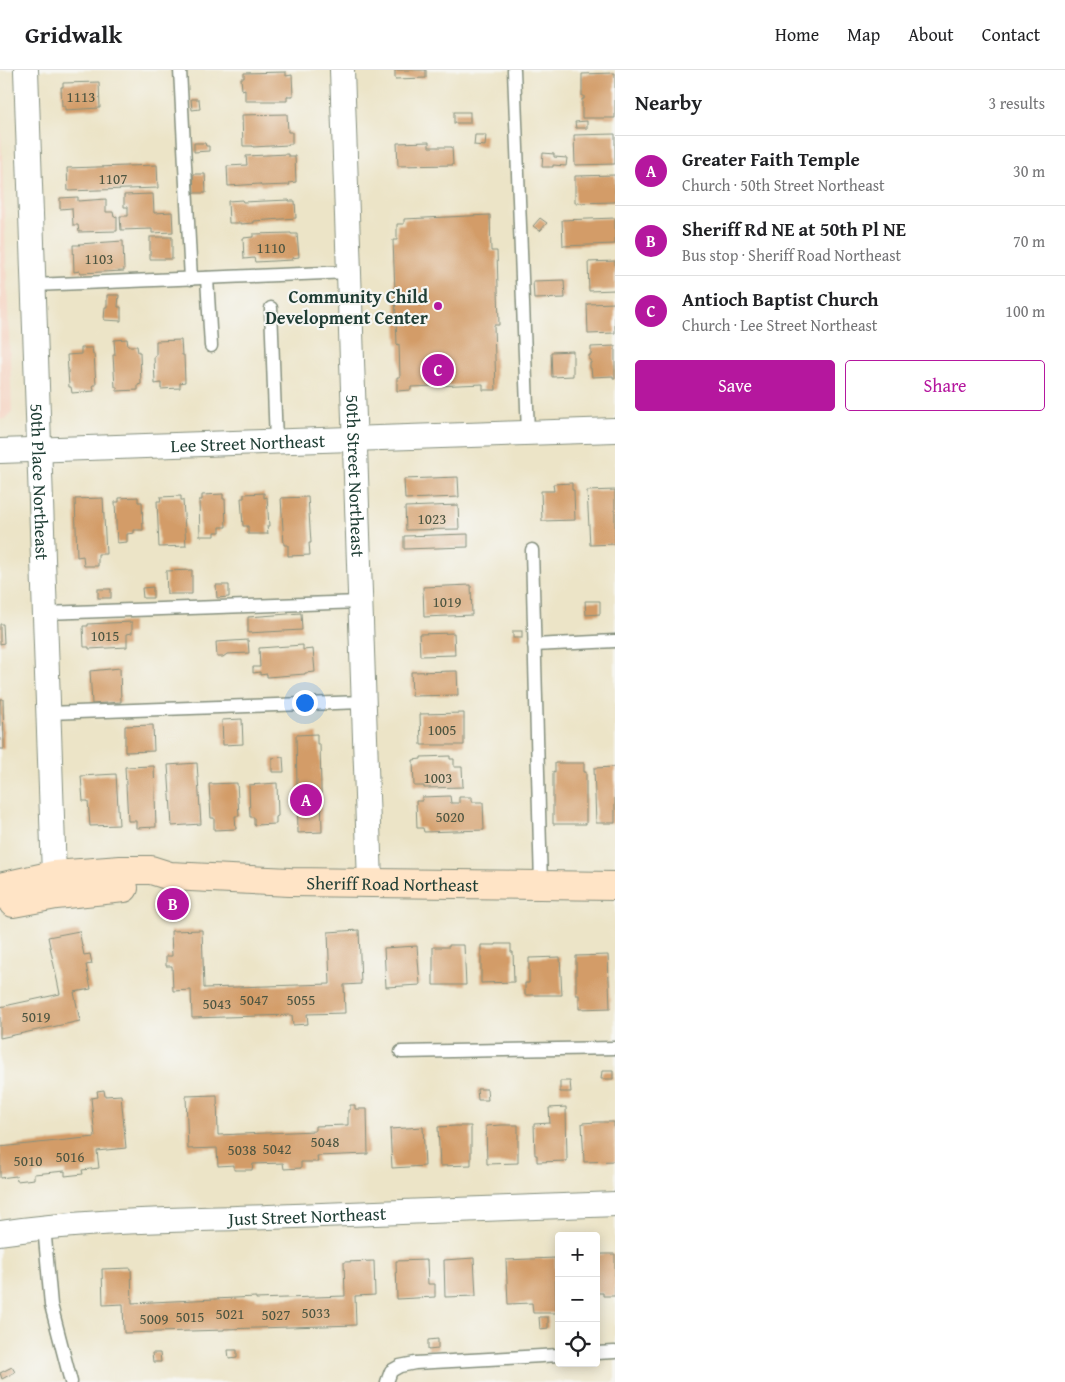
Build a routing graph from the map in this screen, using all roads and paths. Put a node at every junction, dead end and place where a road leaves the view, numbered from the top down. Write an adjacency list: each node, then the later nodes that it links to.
1 (26, 70): 8 (street, 50th Place Northeast)
2 (180, 70): 7 (lane)
3 (342, 70): 5 (street, 50th Street Northeast)
4 (514, 70): 12 (lane)
5 (349, 272): 6 (lane); 13 (street, 50th Street Northeast)
6 (207, 278): 7 (lane); 10 (lane)
7 (191, 279): 8 (lane)
8 (34, 285): 15 (street, 50th Place Northeast)
9 (271, 308): 14 (lane)
10 (211, 346)
11 (615, 430): 12 (street, Lee Street Northeast)
12 (528, 433): 13 (street, Lee Street Northeast)
13 (355, 439): 14 (street, Lee Street Northeast); 18 (street, 50th Street Northeast)
14 (276, 442): 15 (street, Lee Street Northeast)
15 (39, 450): 16 (street, Lee Street Northeast); 19 (street, 50th Place Northeast)
16 (0, 451)
17 (532, 550): 21 (lane)
18 (360, 602): 19 (lane); 22 (street, 50th Street Northeast)
19 (45, 613): 23 (street, 50th Place Northeast)
20 (615, 641): 21 (lane)
21 (534, 645): 26 (lane)
22 (364, 702): 23 (lane); 24 (street, 50th Street Northeast)
23 (48, 713): 25 (street, 50th Place Northeast)
24 (370, 883): 25 (main road, Sheriff Road Northeast); 26 (main road, Sheriff Road Northeast)
25 (55, 885): 28 (main road, Sheriff Road Northeast); 29 (main road, Sheriff Road Northeast)
26 (541, 885): 27 (main road, Sheriff Road Northeast)
27 (615, 886)
28 (0, 887)
29 (0, 905)
30 (615, 1048): 31 (lane)
31 (401, 1052)
32 (615, 1204): 33 (street, Just Street Northeast)
33 (44, 1226): 34 (street, Just Street Northeast); 38 (lane)
34 (0, 1233)
35 (615, 1352): 36 (lane)
36 (600, 1353)
37 (555, 1355): 39 (lane)
38 (71, 1382)
39 (387, 1382)

